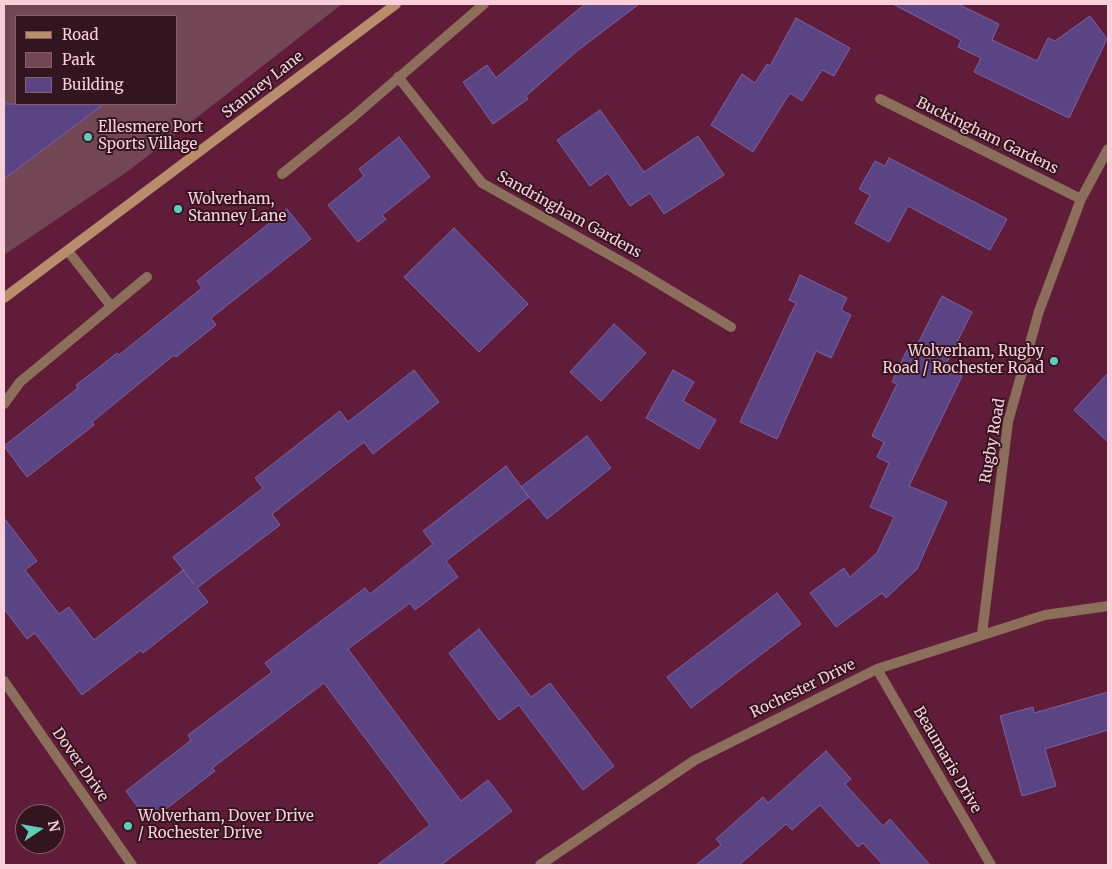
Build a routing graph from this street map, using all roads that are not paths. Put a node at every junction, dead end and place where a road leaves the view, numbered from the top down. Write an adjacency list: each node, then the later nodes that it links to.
1 (396, 4): 8 (main road, Stanney Lane)
2 (484, 4): 3 (street)
3 (398, 77): 6 (street); 12 (street, Sandringham Gardens)
4 (880, 99): 7 (street, Buckingham Gardens)
5 (1108, 150): 7 (street, Rugby Road)
6 (282, 174)
7 (1081, 200): 15 (street, Rugby Road)
8 (68, 251): 10 (main road, Stanney Lane); 11 (street)
9 (147, 277): 11 (street)
10 (4, 298)
11 (111, 306): 13 (street)
12 (731, 327)
13 (4, 404)
14 (1108, 606): 15 (street, Rochester Drive)
15 (982, 634): 16 (street, Rochester Drive)
16 (877, 669): 19 (street, Rochester Drive); 20 (street, Beaumaris Drive)
17 (4, 681): 18 (street, Dover Drive)
18 (132, 865)
19 (540, 865)
20 (991, 865)

